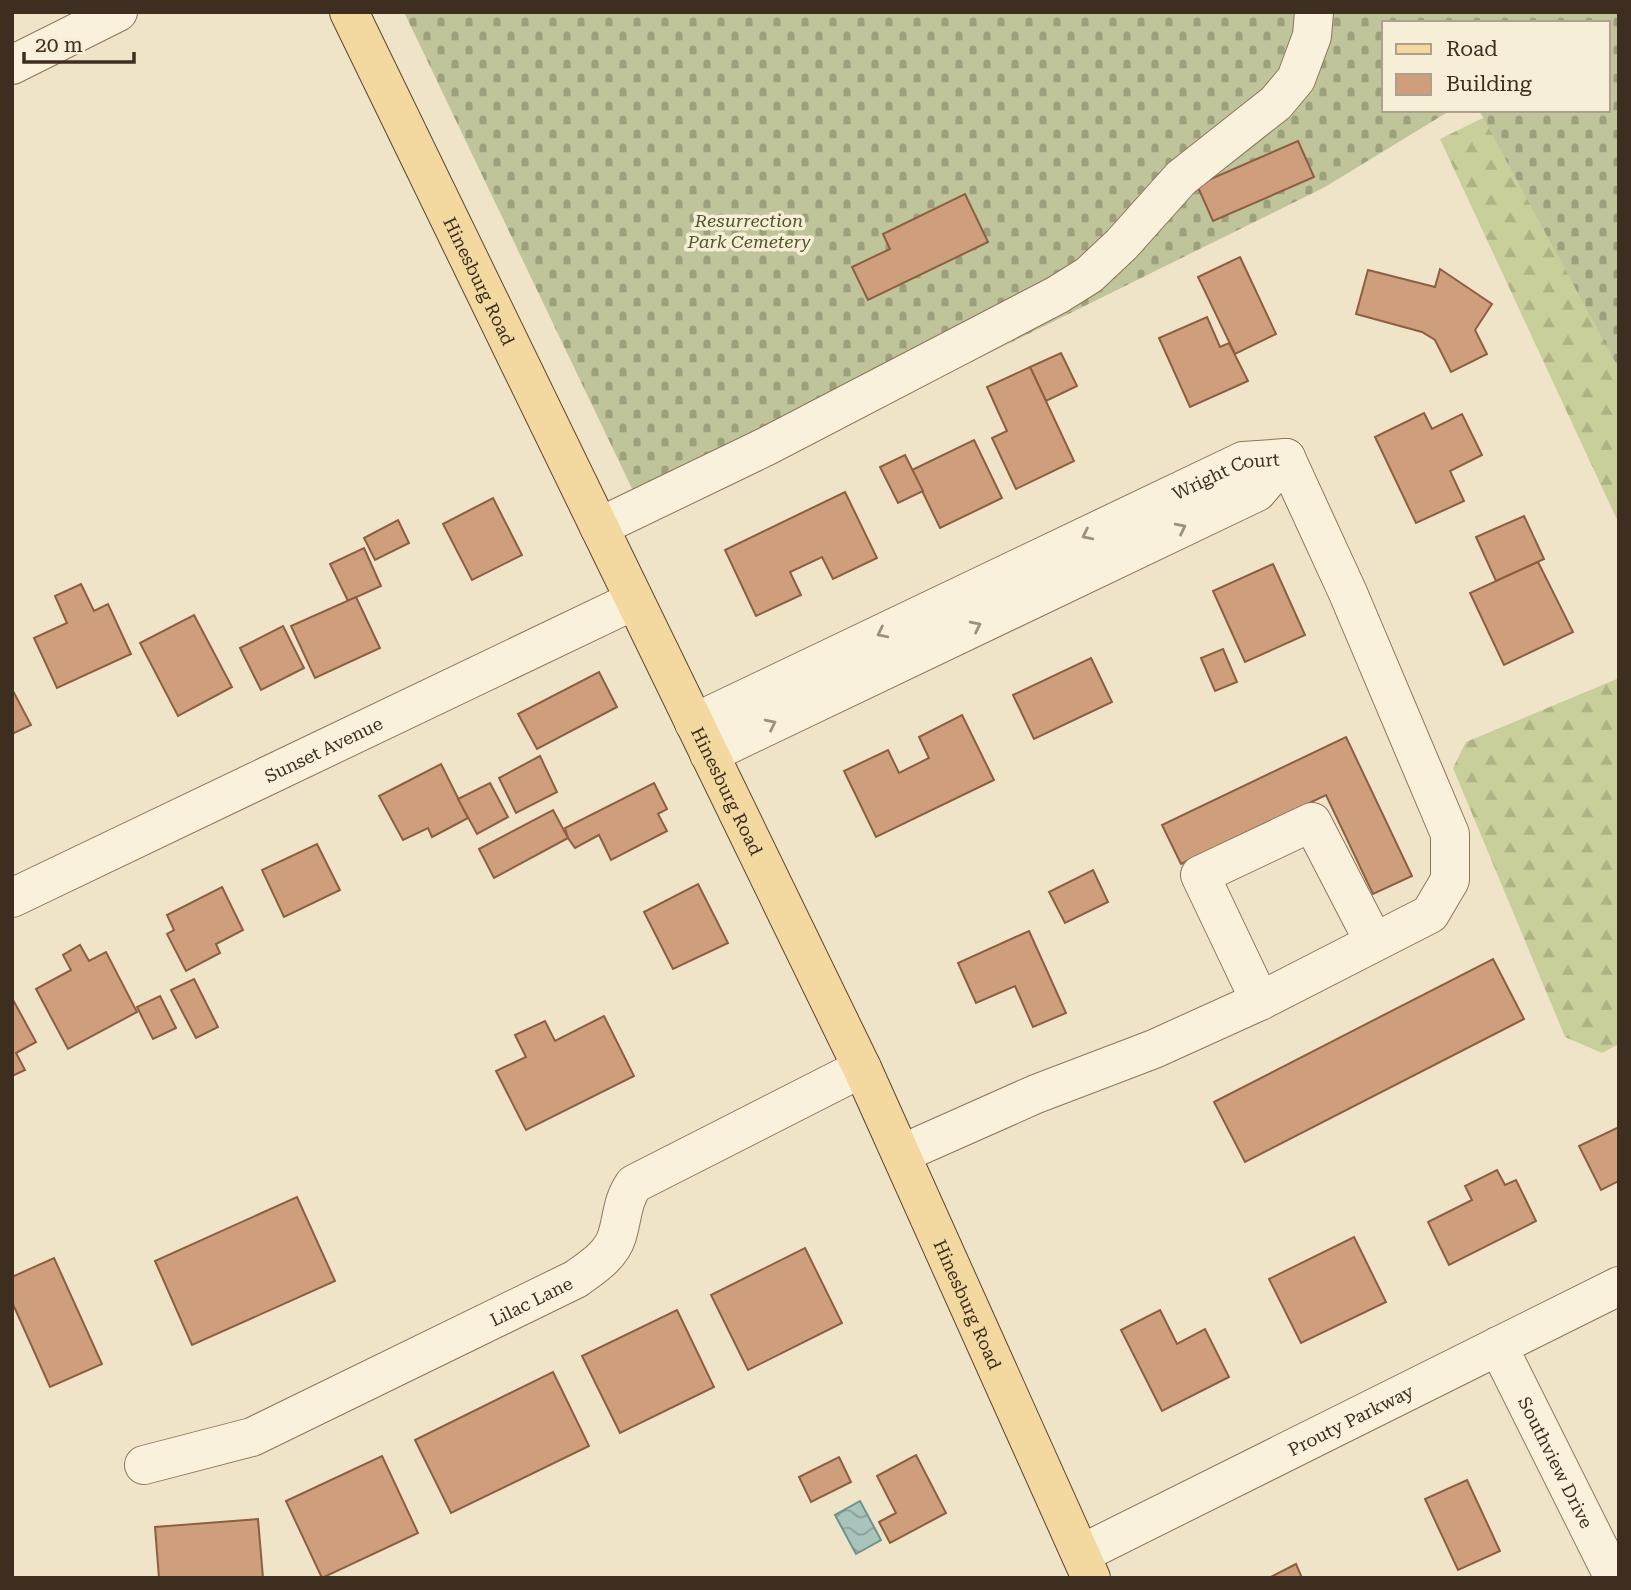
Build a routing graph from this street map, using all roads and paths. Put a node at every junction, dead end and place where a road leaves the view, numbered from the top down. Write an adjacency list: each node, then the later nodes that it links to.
1 (118, 12): 4 (street)
2 (349, 12): 5 (main road, Hinesburg Road)
3 (1314, 12): 5 (street)
4 (12, 65)
5 (599, 527): 6 (main road, Hinesburg Road)
6 (634, 601): 7 (main road, Hinesburg Road); 8 (street, Sunset Avenue)
7 (702, 738): 9 (street, Wright Court); 11 (main road, Hinesburg Road)
8 (12, 898)
9 (1374, 943): 10 (street); 10 (street)
10 (1260, 1001): 12 (street)
11 (862, 1068): 12 (main road, Hinesburg Road); 15 (street, Lilac Lane)
12 (901, 1154): 16 (main road, Hinesburg Road)
13 (1619, 1286): 14 (street, Prouty Parkway)
14 (1498, 1346): 16 (street, Prouty Parkway); 17 (street, Southview Drive)
15 (144, 1465)
16 (1086, 1566)
17 (1614, 1578)

